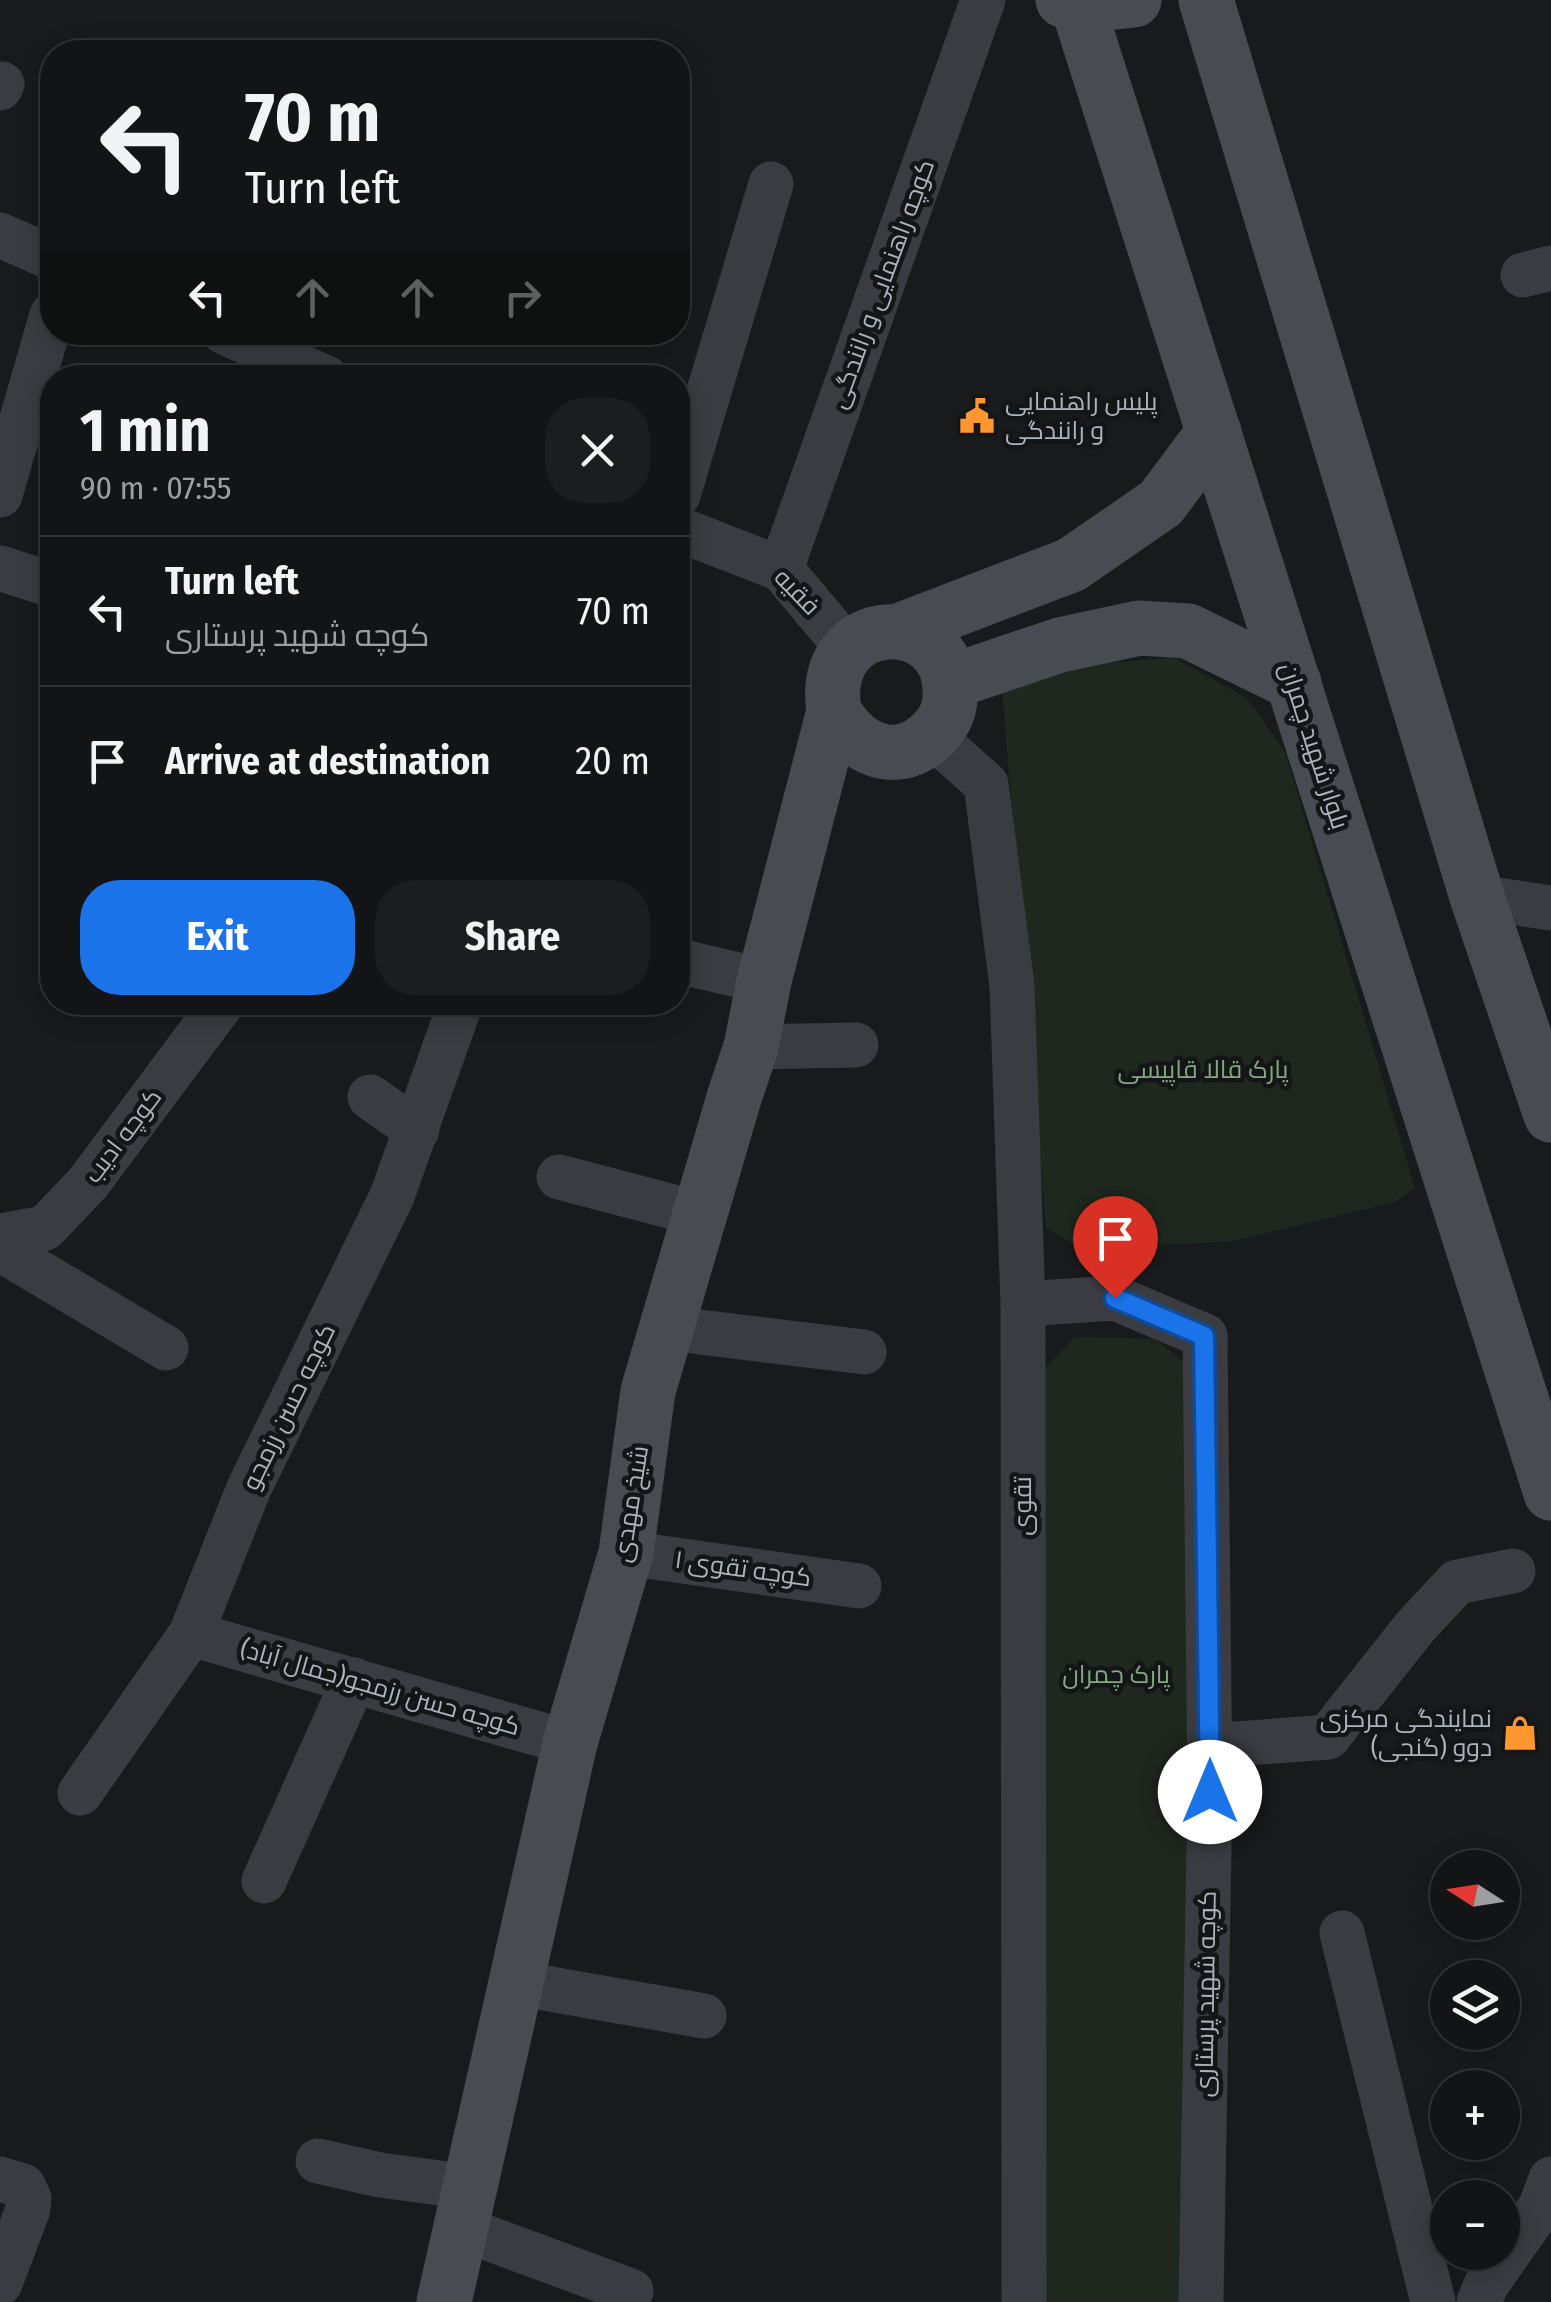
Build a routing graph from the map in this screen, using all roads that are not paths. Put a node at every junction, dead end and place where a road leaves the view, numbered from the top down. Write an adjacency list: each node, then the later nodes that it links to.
1 (983, 0): 16 (street, کوچه راهنمایی و رانندگی)
2 (1134, 0): 4 (main road)
3 (1206, 0): 23 (main road)
4 (1072, 2): 11 (main road, بلوار شهید چمران)
5 (771, 184): 12 (street)
6 (0, 235): 7 (street)
7 (40, 242)
8 (43, 345): 13 (street)
9 (253, 345): 10 (street)
10 (297, 365)
11 (1214, 432): 18 (main road); 20 (main road, بلوار شهید چمران)
12 (690, 455)
13 (0, 495)
14 (690, 534): 16 (street, فقیه)
15 (0, 568): 17 (street)
16 (781, 569): 18 (street, فقیه)
17 (40, 581)
18 (873, 641): 19 (main road); 21 (main road)
19 (950, 682): 20 (main road); 22 (main road)
20 (1294, 683): 42 (main road, بلوار شهید چمران)
21 (834, 711): 22 (main road); 26 (main road, شیخ مهدی)
22 (932, 736): 38 (street, تقوی)
23 (1477, 897): 24 (street); 32 (main road)
24 (1551, 908)
25 (690, 964): 26 (street)
26 (764, 981): 30 (main road, شیخ مهدی)
27 (213, 1015): 36 (street, کوچه ادیب)
28 (457, 1015): 33 (street, کوچه حسن رزمجو)
29 (856, 1045): 30 (street)
30 (752, 1048): 35 (main road, شیخ مهدی)
31 (370, 1097): 33 (street)
32 (1551, 1116)
33 (417, 1130): 46 (street, کوچه حسن رزمجو)
34 (559, 1177): 35 (street)
35 (700, 1214): 39 (main road, شیخ مهدی)
36 (0, 1236)
37 (0, 1249): 40 (street)
38 (1023, 1304): 49 (street, کوچه شهید پرستاری); 62 (street, تقوی)
39 (667, 1328): 41 (street); 43 (main road, شیخ مهدی)
40 (166, 1348)
41 (864, 1352)
42 (1551, 1493)
43 (626, 1552): 45 (street, کوچه تقوی ۱); 48 (main road, شیخ مهدی)
44 (1513, 1571): 49 (street)
45 (859, 1586)
46 (191, 1634): 47 (street, کوچه حسن رزمجو(جمال آباد)); 50 (street, کوچه حسن رزمجو)
47 (354, 1680): 48 (street, کوچه حسن رزمجو(جمال آباد)); 51 (street)
48 (570, 1742): 53 (main road, شیخ مهدی)
49 (1210, 1746): 63 (street, کوچه شهید پرستاری)
50 (80, 1792)
51 (264, 1881)
52 (1342, 1932): 64 (street)
53 (516, 1983): 54 (street); 58 (main road, شیخ مهدی)
54 (704, 2016)
55 (318, 2161): 58 (street)
56 (0, 2179): 59 (street)
57 (1551, 2179): 65 (street)
58 (466, 2207): 60 (street); 61 (main road, شیخ مهدی)
59 (0, 2282)
60 (631, 2291)
61 (448, 2300)
62 (1024, 2302)
63 (1201, 2302)
64 (1433, 2302)
65 (1479, 2302)

